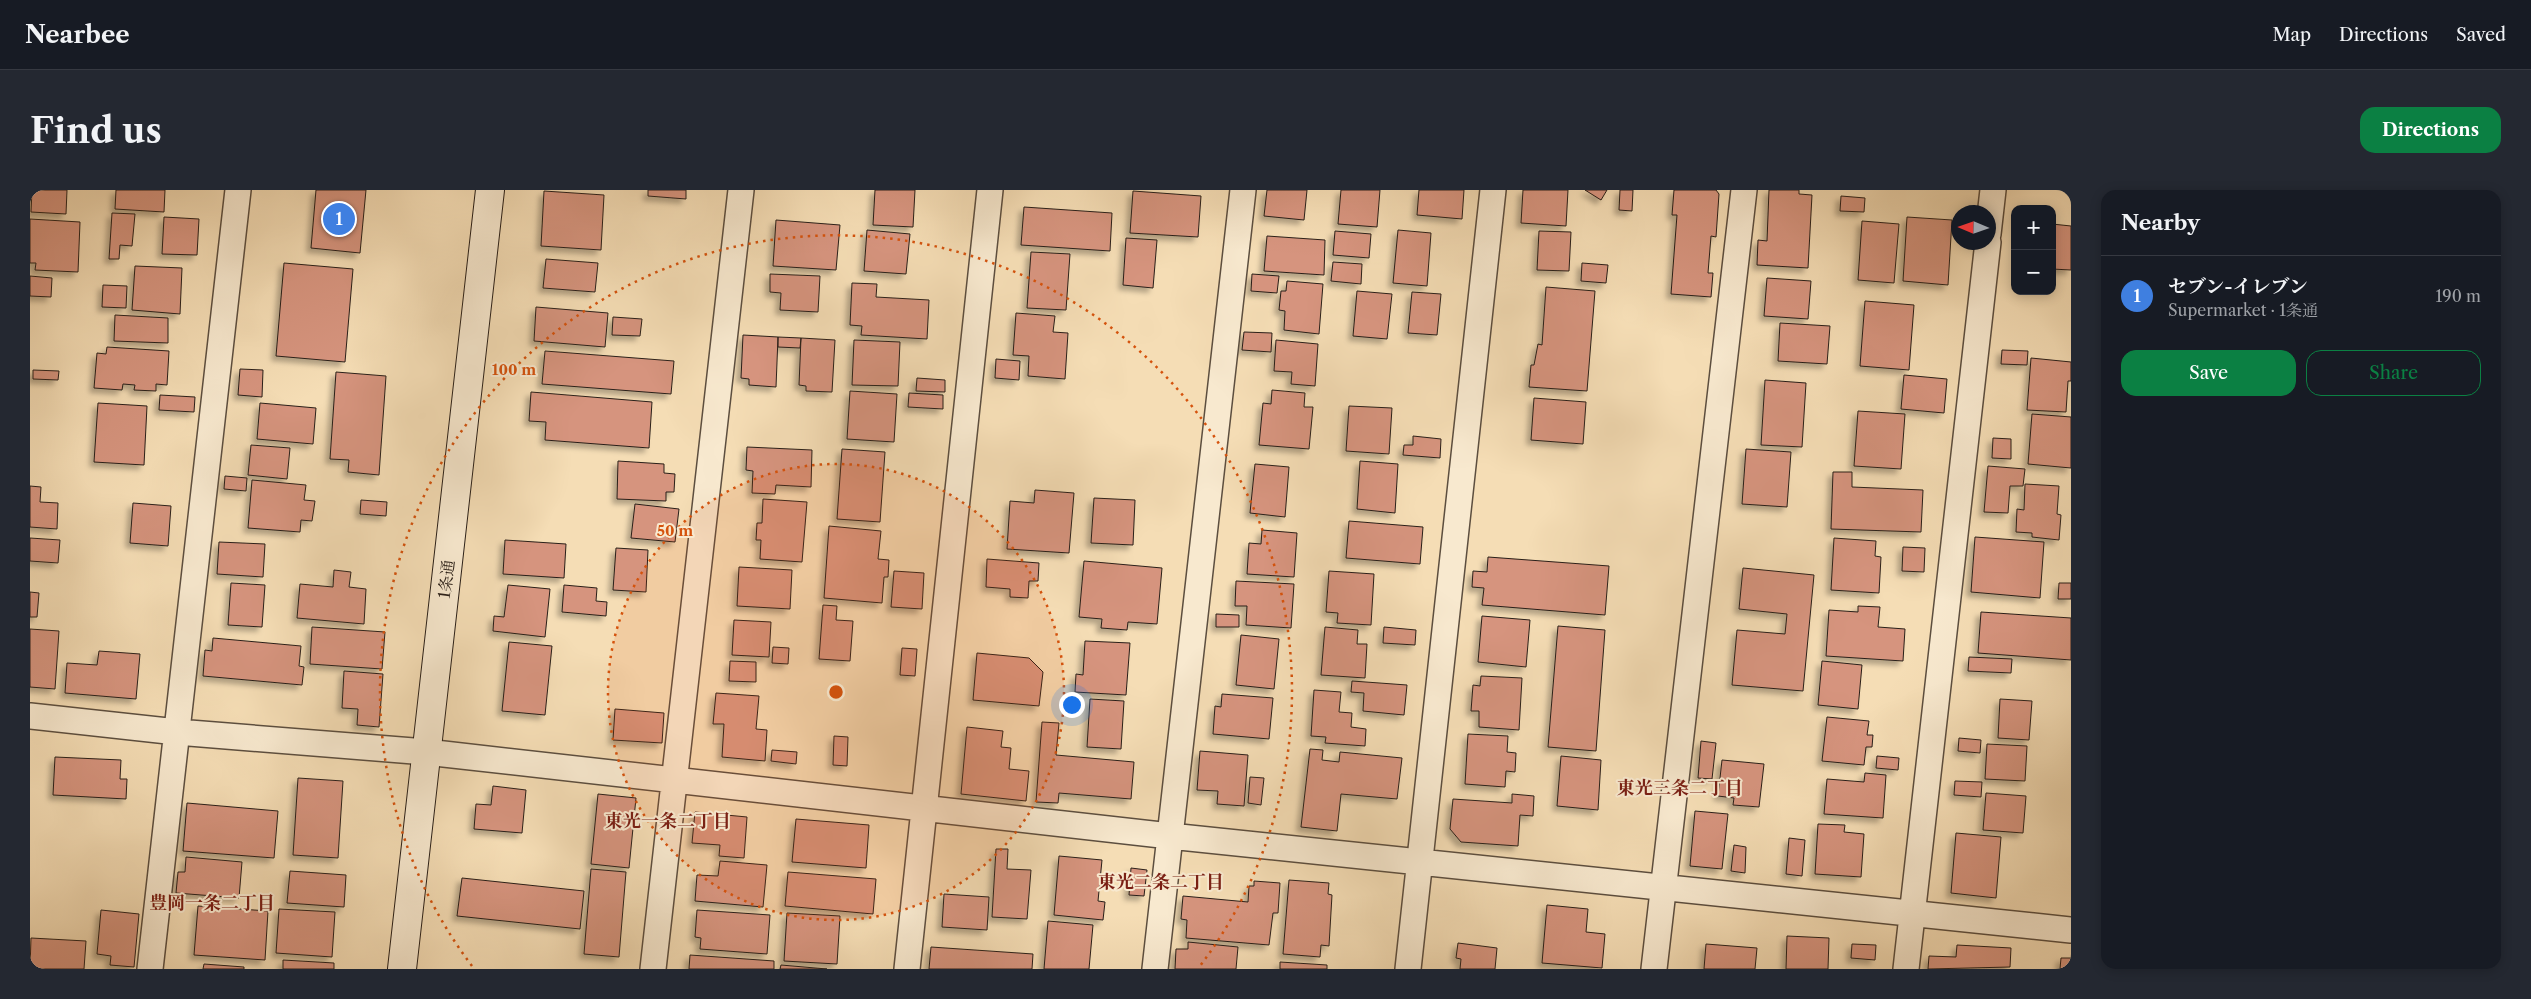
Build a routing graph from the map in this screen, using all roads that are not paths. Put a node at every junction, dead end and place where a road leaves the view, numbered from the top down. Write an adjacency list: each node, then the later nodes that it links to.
1 (238, 190): 12 (street)
2 (490, 190): 13 (main road, 1条通)
3 (741, 190): 14 (street)
4 (990, 190): 15 (street)
5 (1243, 190): 16 (street)
6 (1493, 190): 17 (street)
7 (1744, 190): 18 (street)
8 (1993, 190): 9 (street)
9 (1991, 205)
10 (1987, 250): 19 (street)
11 (30, 716): 12 (street)
12 (177, 732): 13 (street); 21 (street)
13 (426, 752): 14 (street); 22 (main road, 1条通)
14 (674, 779): 15 (street); 23 (street)
15 (923, 808): 16 (street); 24 (street)
16 (1170, 836): 17 (street); 25 (street)
17 (1420, 862): 18 (street); 26 (street)
18 (1663, 887): 19 (street); 27 (street)
19 (1913, 914): 20 (street); 28 (street)
20 (2071, 930)
21 (150, 969)
22 (402, 969)
23 (653, 969)
24 (907, 969)
25 (1155, 969)
26 (1408, 969)
27 (1654, 969)
28 (1906, 969)

